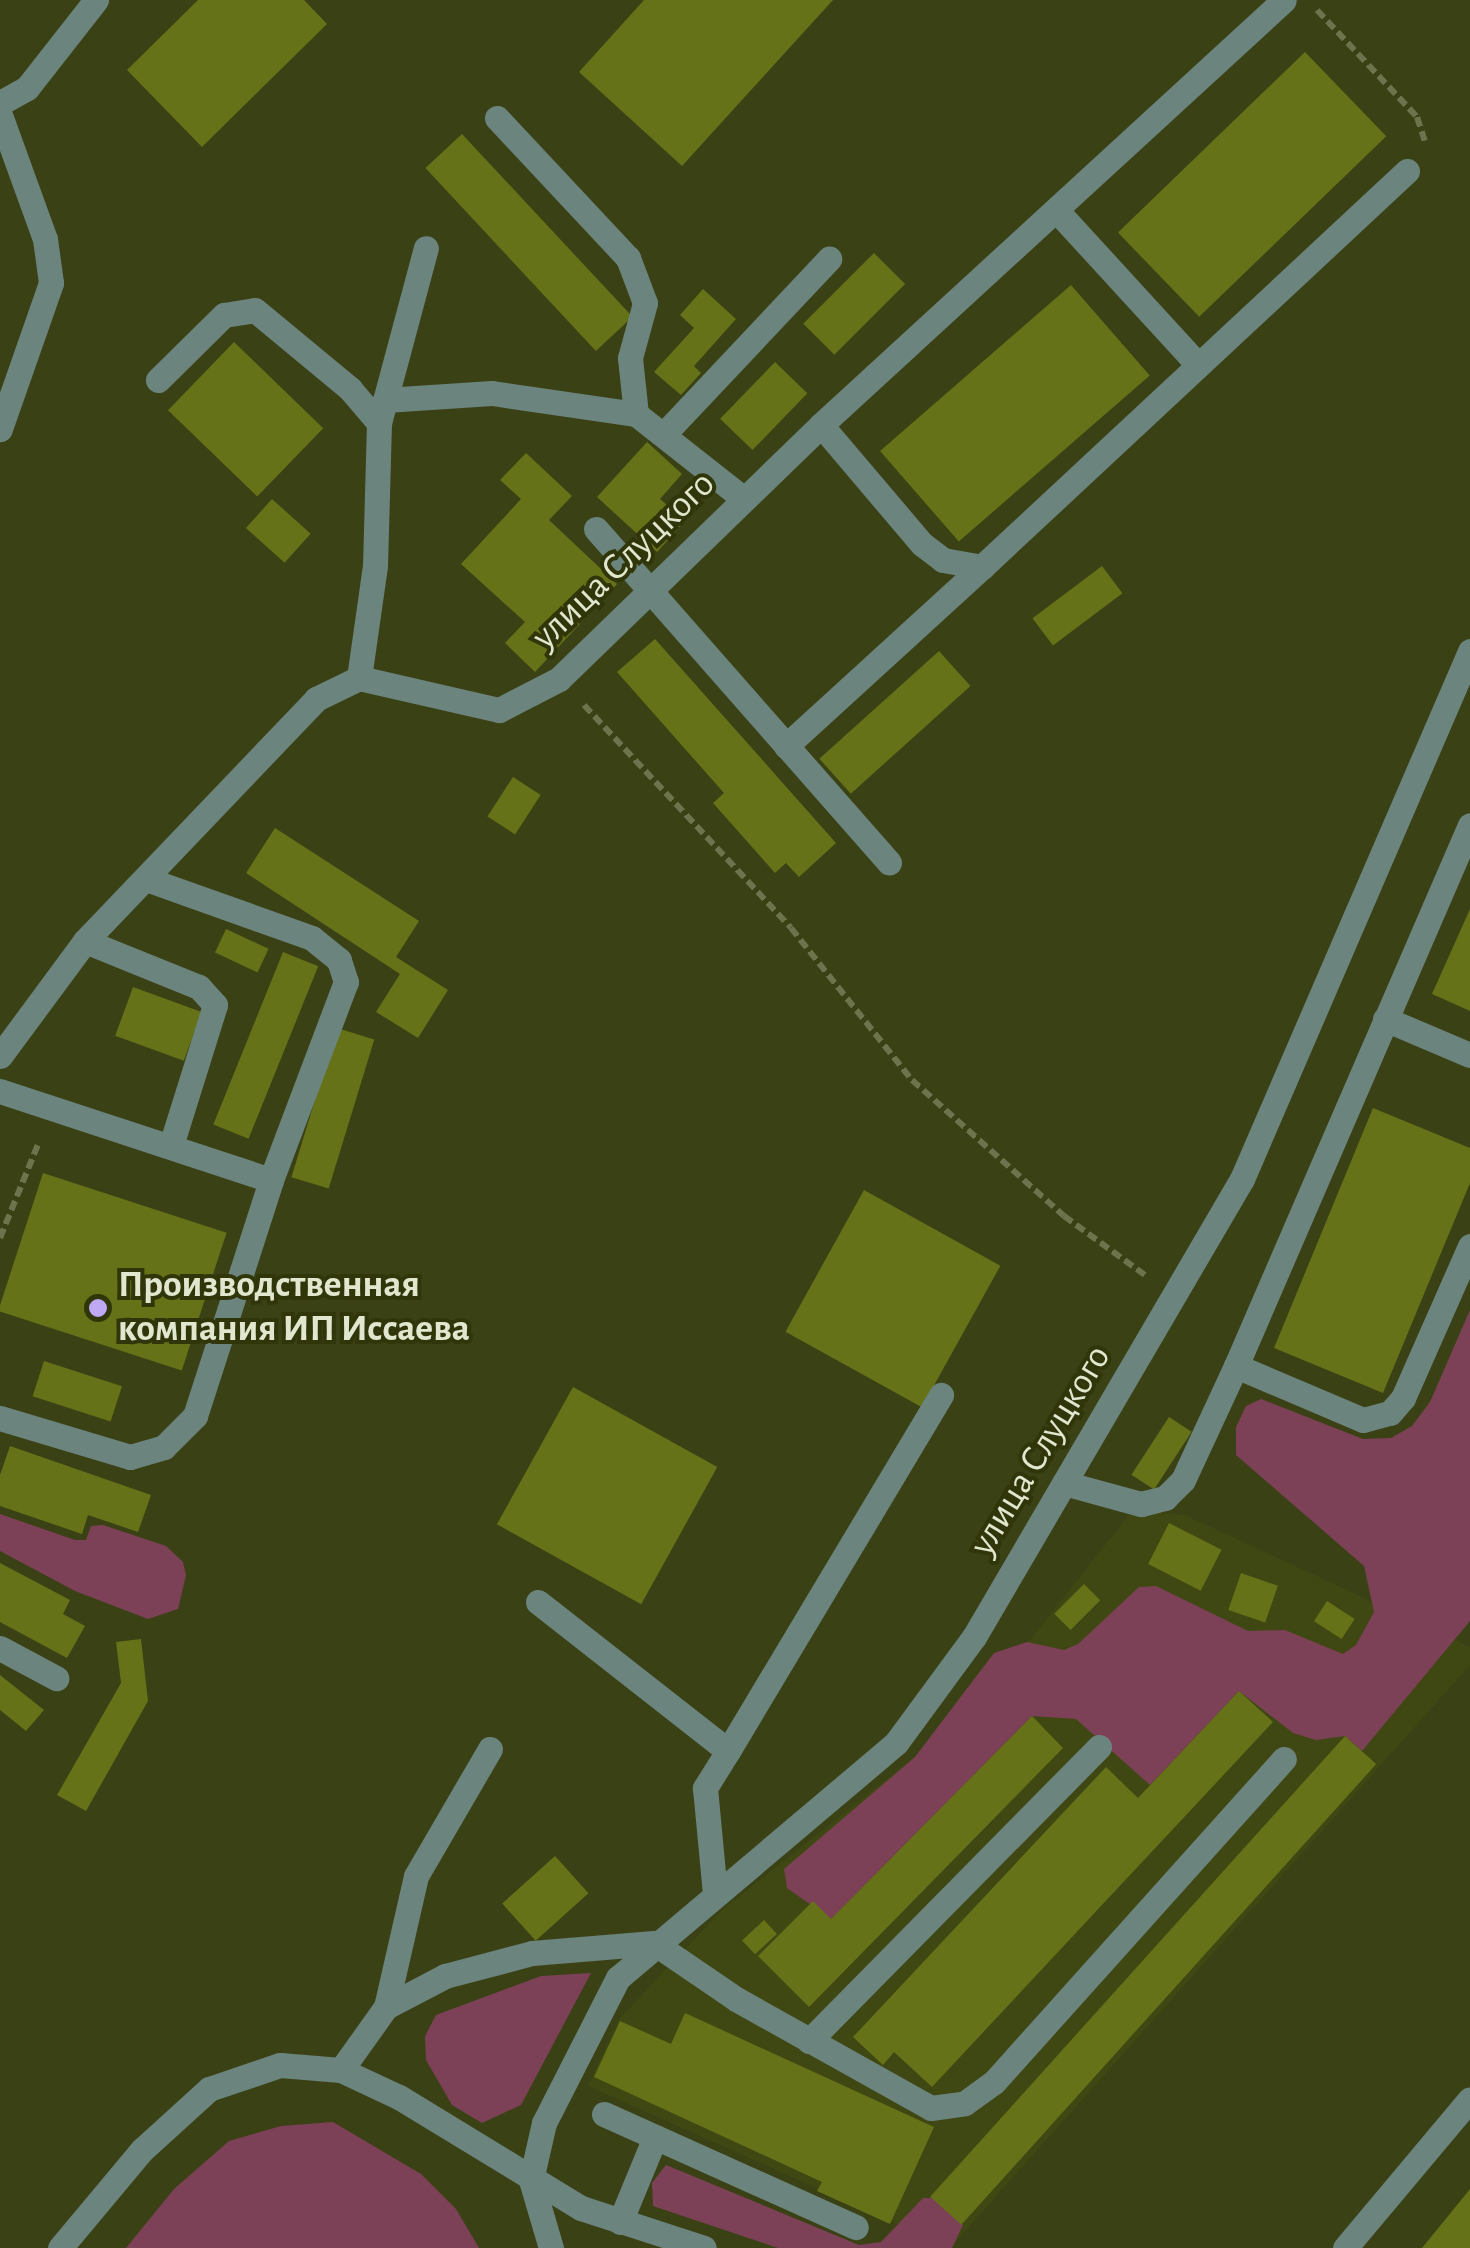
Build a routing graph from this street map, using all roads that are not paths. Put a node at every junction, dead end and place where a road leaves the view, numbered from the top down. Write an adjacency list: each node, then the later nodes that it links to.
1 (96, 0): 3 (street)
2 (1284, 0): 7 (street, улица Слуцкого)
3 (0, 103)
4 (0, 115): 15 (street)
5 (497, 118): 13 (street)
6 (1407, 171): 10 (street)
7 (1058, 212): 10 (street); 14 (street, улица Слуцкого)
8 (426, 248): 12 (street)
9 (829, 259): 16 (street)
10 (1198, 365): 19 (street)
11 (158, 380): 12 (street)
12 (382, 411): 13 (street); 22 (street)
13 (636, 414): 16 (street)
14 (821, 425): 17 (street, улица Слуцкого); 19 (street)
15 (0, 429)
16 (664, 434): 17 (street)
17 (744, 499): 20 (street, улица Слуцкого)
18 (596, 529): 20 (street)
19 (982, 567): 23 (street)
20 (652, 588): 22 (street, улица Слуцкого); 23 (street)
21 (1470, 651): 38 (street, улица Слуцкого)
22 (359, 678): 26 (street)
23 (786, 746): 25 (street)
24 (1470, 825): 28 (street)
25 (889, 862)
26 (146, 879): 27 (street); 33 (street)
27 (85, 941): 30 (street); 32 (street)
28 (1385, 1019): 29 (street); 35 (street)
29 (1470, 1055)
30 (0, 1056)
31 (0, 1091): 32 (street)
32 (172, 1142): 33 (street)
33 (271, 1180): 37 (street)
34 (1470, 1246): 35 (street)
35 (1236, 1366): 38 (street)
36 (941, 1395): 44 (street)
37 (0, 1418)
38 (1064, 1483): 46 (street, улица Слуцкого)
39 (538, 1602): 44 (street)
40 (0, 1648): 41 (street)
41 (56, 1678)
42 (1099, 1747): 49 (street)
43 (490, 1749): 48 (street)
44 (728, 1750): 46 (street)
45 (1284, 1759): 49 (street)
46 (715, 1892): 47 (street, улица Слуцкого)
47 (654, 1942): 48 (street); 49 (street); 54 (street, улица Слуцкого)
48 (386, 2006): 50 (street)
49 (809, 2042)
50 (340, 2070): 54 (street); 57 (street)
51 (1470, 2099): 60 (street)
52 (604, 2114): 53 (street)
53 (656, 2137): 55 (street); 56 (street)
54 (531, 2180): 55 (street); 58 (street)
55 (620, 2222): 59 (street)
56 (856, 2228)
57 (60, 2248)
58 (551, 2248)
59 (704, 2248)
60 (1345, 2248)

